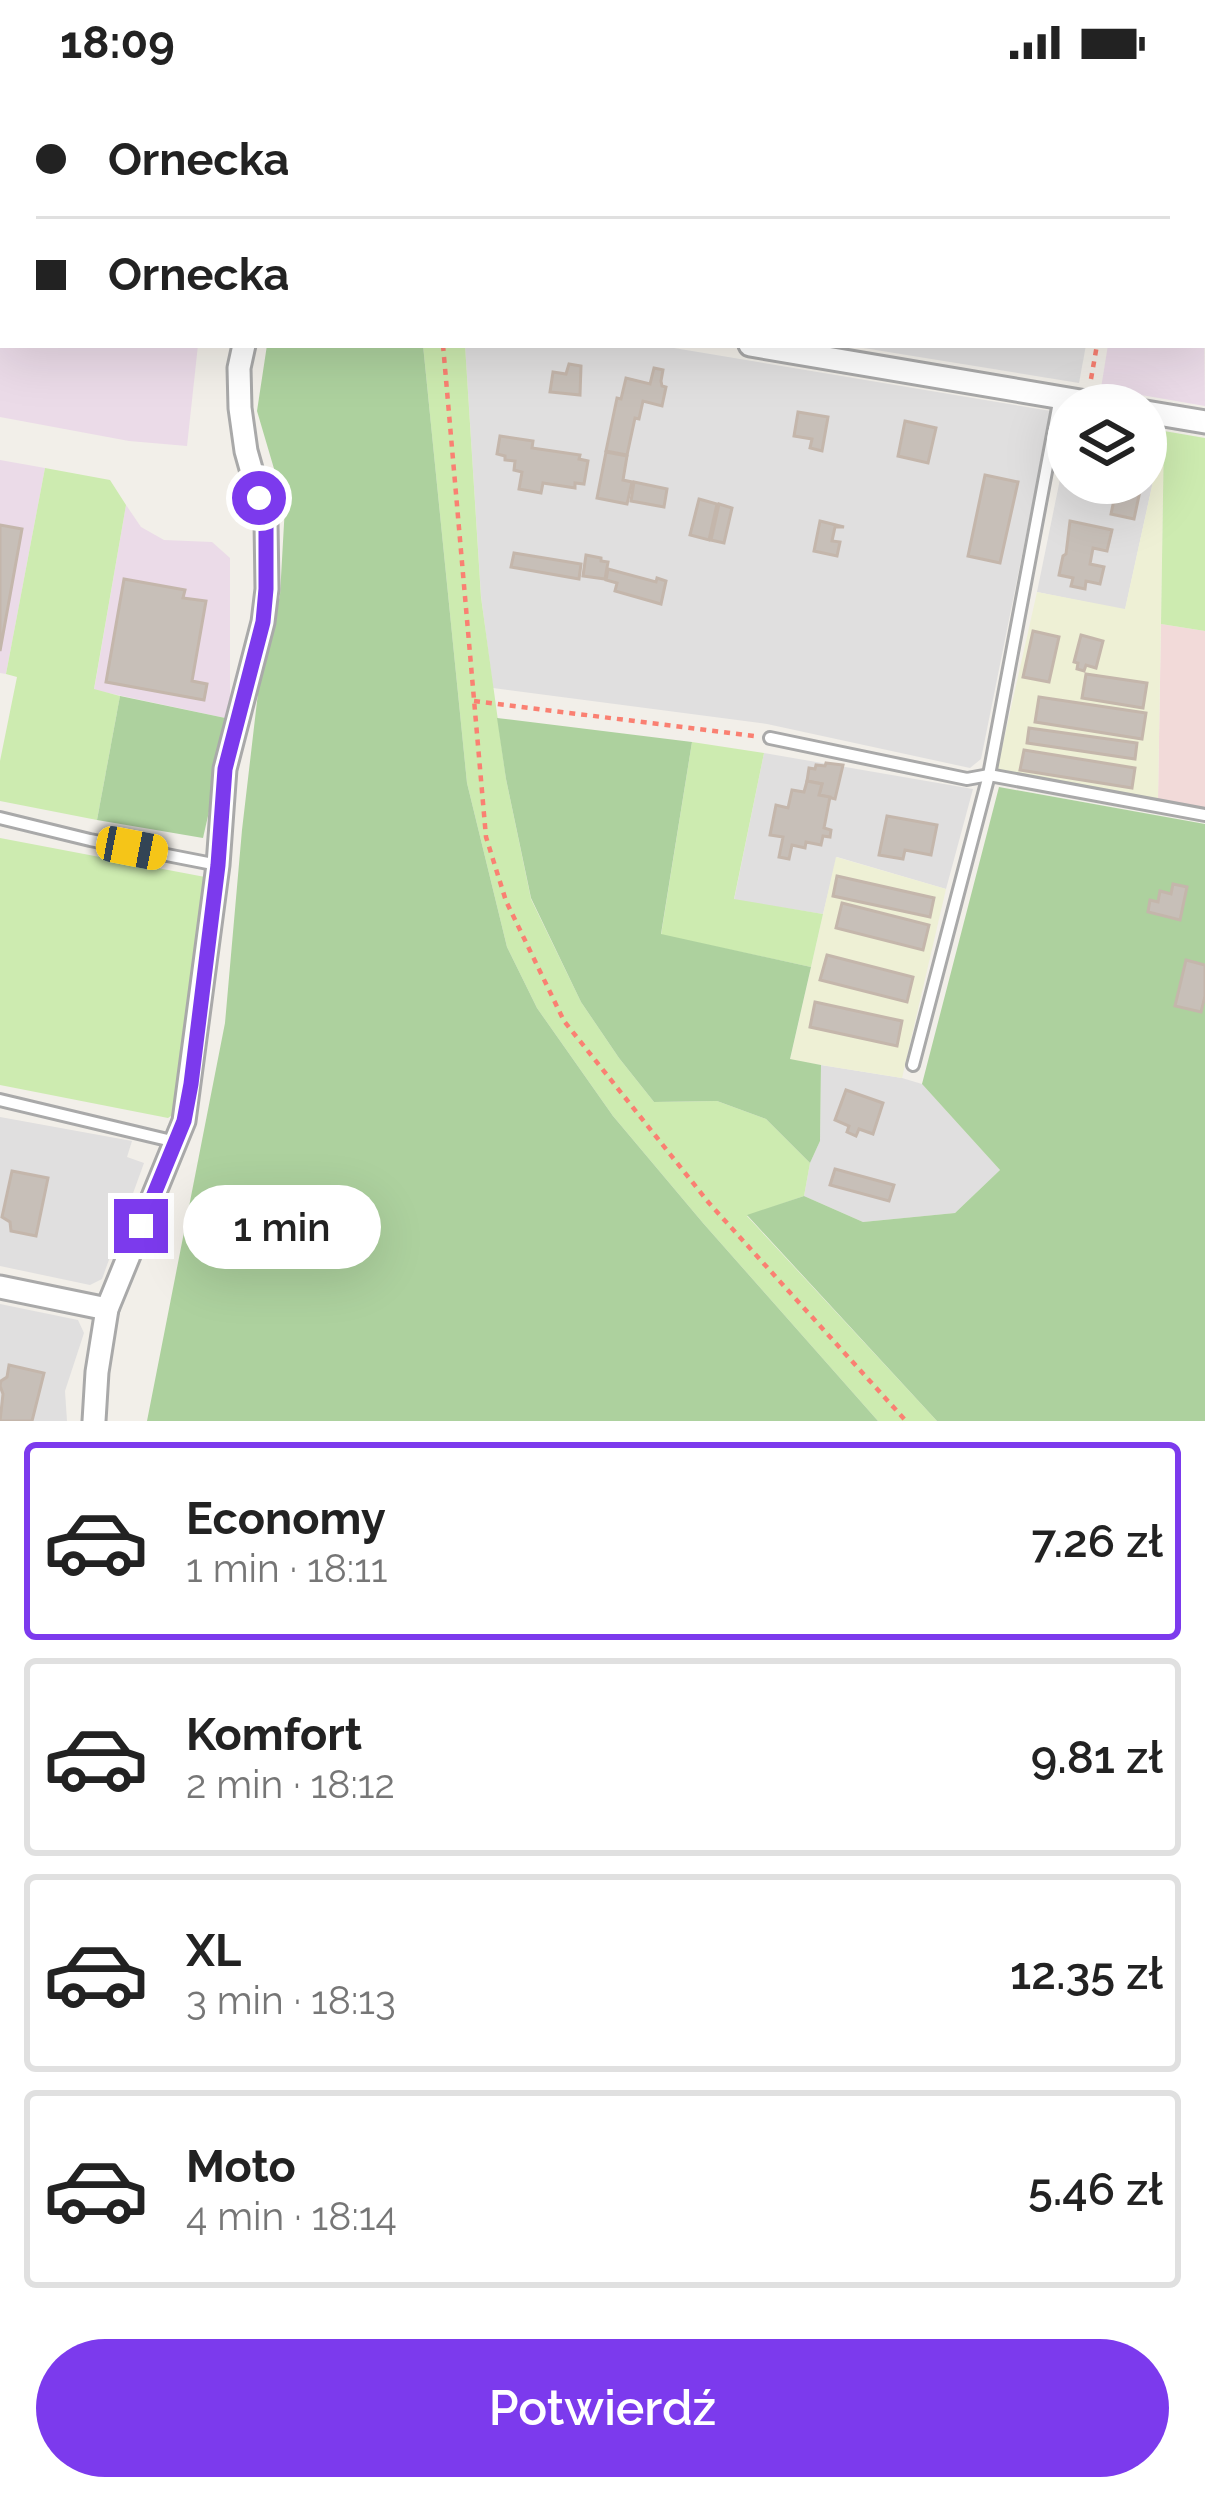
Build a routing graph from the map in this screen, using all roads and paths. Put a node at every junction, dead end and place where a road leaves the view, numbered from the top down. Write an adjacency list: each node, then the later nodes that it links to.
1 (243, 348): 15 (street)
2 (442, 348): 10 (path)
3 (768, 348): 6 (street)
4 (1097, 348): 5 (path)
5 (1096, 384)
6 (1047, 396)
7 (1167, 416): 8 (street)
8 (1205, 422)
9 (1047, 467): 12 (lane)
10 (474, 701): 11 (path); 22 (path)
11 (770, 738): 12 (lane)
12 (989, 776): 13 (lane); 16 (lane)
13 (1205, 815)
14 (0, 818): 15 (lane)
15 (218, 865): 18 (street)
16 (914, 1065)
17 (0, 1100): 18 (lane)
18 (176, 1142): 20 (street)
19 (0, 1287): 20 (street)
20 (106, 1309): 21 (street)
21 (94, 1421)
22 (905, 1421)

